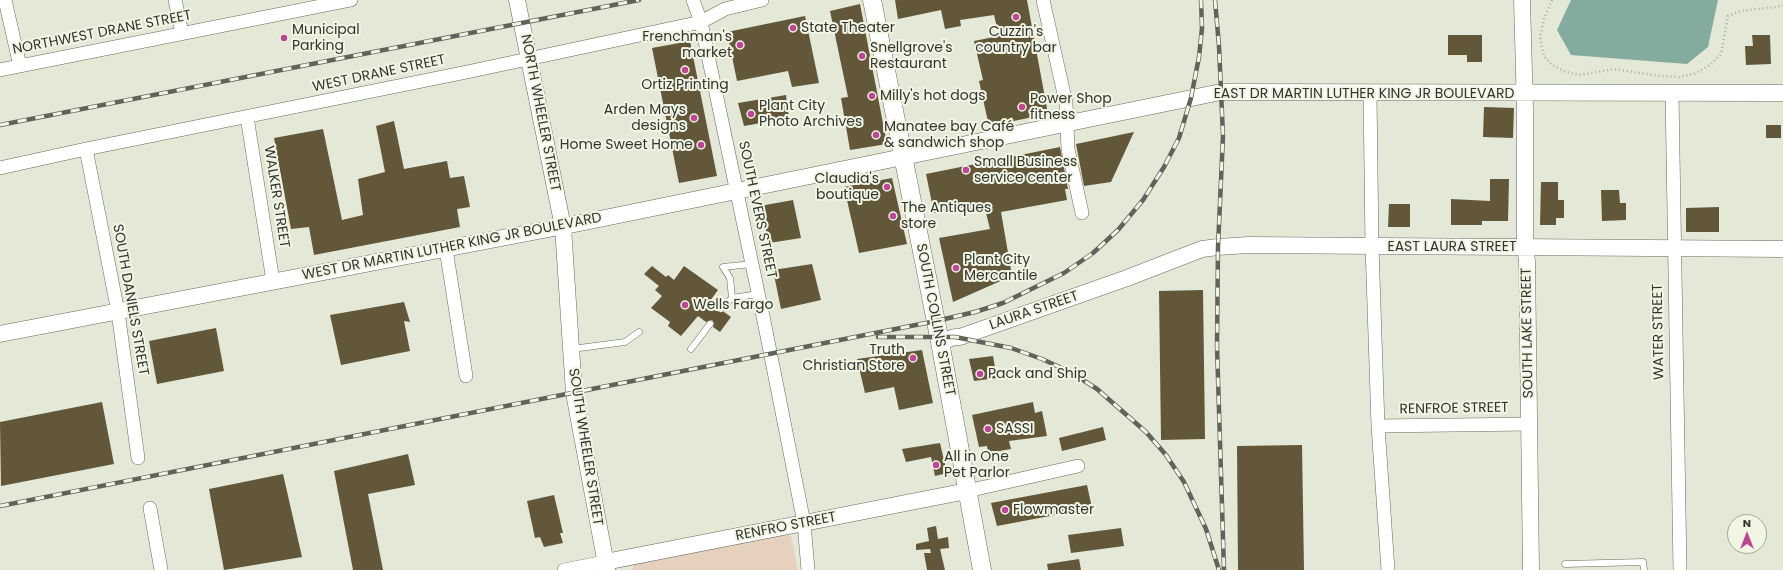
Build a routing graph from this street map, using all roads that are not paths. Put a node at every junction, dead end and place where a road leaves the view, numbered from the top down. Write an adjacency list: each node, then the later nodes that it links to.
1 (5, 0): 13 (street)
2 (175, 0): 11 (street)
3 (348, 0): 11 (street, NORTHWEST DRANE STREET)
4 (517, 0): 12 (street, NORTH WHEELER STREET)
5 (693, 0): 10 (street, SOUTH EVERS STREET)
6 (762, 0): 10 (street, WEST DRANE STREET)
7 (872, 0): 22 (main road, SOUTH COLLINS STREET)
8 (1043, 0): 20 (street)
9 (1522, 0): 18 (street, SOUTH LAKE STREET)
10 (701, 22): 12 (street, WEST DRANE STREET); 24 (street, SOUTH EVERS STREET)
11 (182, 33): 13 (street, NORTHWEST DRANE STREET)
12 (528, 58): 19 (street, WEST DRANE STREET); 26 (street, NORTH WHEELER STREET)
13 (20, 66): 14 (street, NORTHWEST DRANE STREET)
14 (0, 70)
15 (1672, 93): 16 (street, EAST DR MARTIN LUTHER KING JR BOULEVARD); 18 (street, EAST DR MARTIN LUTHER KING JR BOULEVARD); 29 (street, WATER STREET)
16 (1783, 93)
17 (1370, 94): 18 (street, EAST DR MARTIN LUTHER KING JR BOULEVARD); 20 (street, EAST DR MARTIN LUTHER KING JR BOULEVARD); 27 (street)
18 (1524, 94): 28 (street, SOUTH LAKE STREET)
19 (247, 117): 21 (street, WEST DRANE STREET); 34 (street, WALKER STREET)
20 (1066, 126): 22 (street, EAST DR MARTIN LUTHER KING JR BOULEVARD); 25 (street)
21 (86, 149): 23 (street, WEST DRANE STREET); 38 (street, SOUTH DANIELS STREET)
22 (902, 157): 24 (street, WEST DR MARTIN LUTHER KING JR BOULEVARD); 42 (main road, SOUTH COLLINS STREET)
23 (0, 168)
24 (736, 191): 26 (street, WEST DR MARTIN LUTHER KING JR BOULEVARD); 32 (street, SOUTH EVERS STREET)
25 (1082, 213)
26 (563, 227): 30 (street, WEST DR MARTIN LUTHER KING JR BOULEVARD); 44 (street, SOUTH WHEELER STREET)
27 (1372, 246): 28 (street, EAST LAURA STREET); 33 (street, EAST LAURA STREET); 47 (street)
28 (1525, 247): 29 (street, EAST LAURA STREET); 46 (street, SOUTH LAKE STREET)
29 (1674, 247): 31 (street, EAST LAURA STREET); 62 (street, WATER STREET)
30 (446, 249): 34 (street, WEST DR MARTIN LUTHER KING JR BOULEVARD); 45 (street)
31 (1783, 249)
32 (752, 264): 35 (street, SOUTH EVERS STREET); 36 (lane)
33 (1127, 278): 42 (street, LAURA STREET)
34 (273, 281): 38 (street, WEST DR MARTIN LUTHER KING JR BOULEVARD)
35 (758, 294): 36 (lane); 52 (street, SOUTH EVERS STREET)
36 (732, 298): 37 (lane)
37 (721, 309)
38 (118, 312): 41 (street, WEST DR MARTIN LUTHER KING JR BOULEVARD); 48 (street, SOUTH DANIELS STREET)
39 (710, 324): 43 (lane)
40 (639, 332): 44 (lane)
41 (0, 334)
42 (940, 342): 50 (main road, SOUTH COLLINS STREET)
43 (691, 348)
44 (570, 349): 54 (street, SOUTH WHEELER STREET)
45 (466, 376)
46 (1529, 424): 47 (street, RENFROE STREET); 60 (street, SOUTH LAKE STREET)
47 (1378, 426): 59 (street)
48 (138, 458)
49 (1078, 466): 50 (street)
50 (967, 491): 52 (street, RENFRO STREET); 58 (main road, SOUTH COLLINS STREET)
51 (150, 508): 55 (street)
52 (804, 523): 54 (street, RENFRO STREET); 57 (street, SOUTH EVERS STREET)
53 (1565, 564): 61 (lane)
54 (606, 566): 56 (street)
55 (161, 570)
56 (564, 570)
57 (808, 570)
58 (982, 570)
59 (1388, 570)
60 (1531, 570)
61 (1644, 570)
62 (1680, 570)

